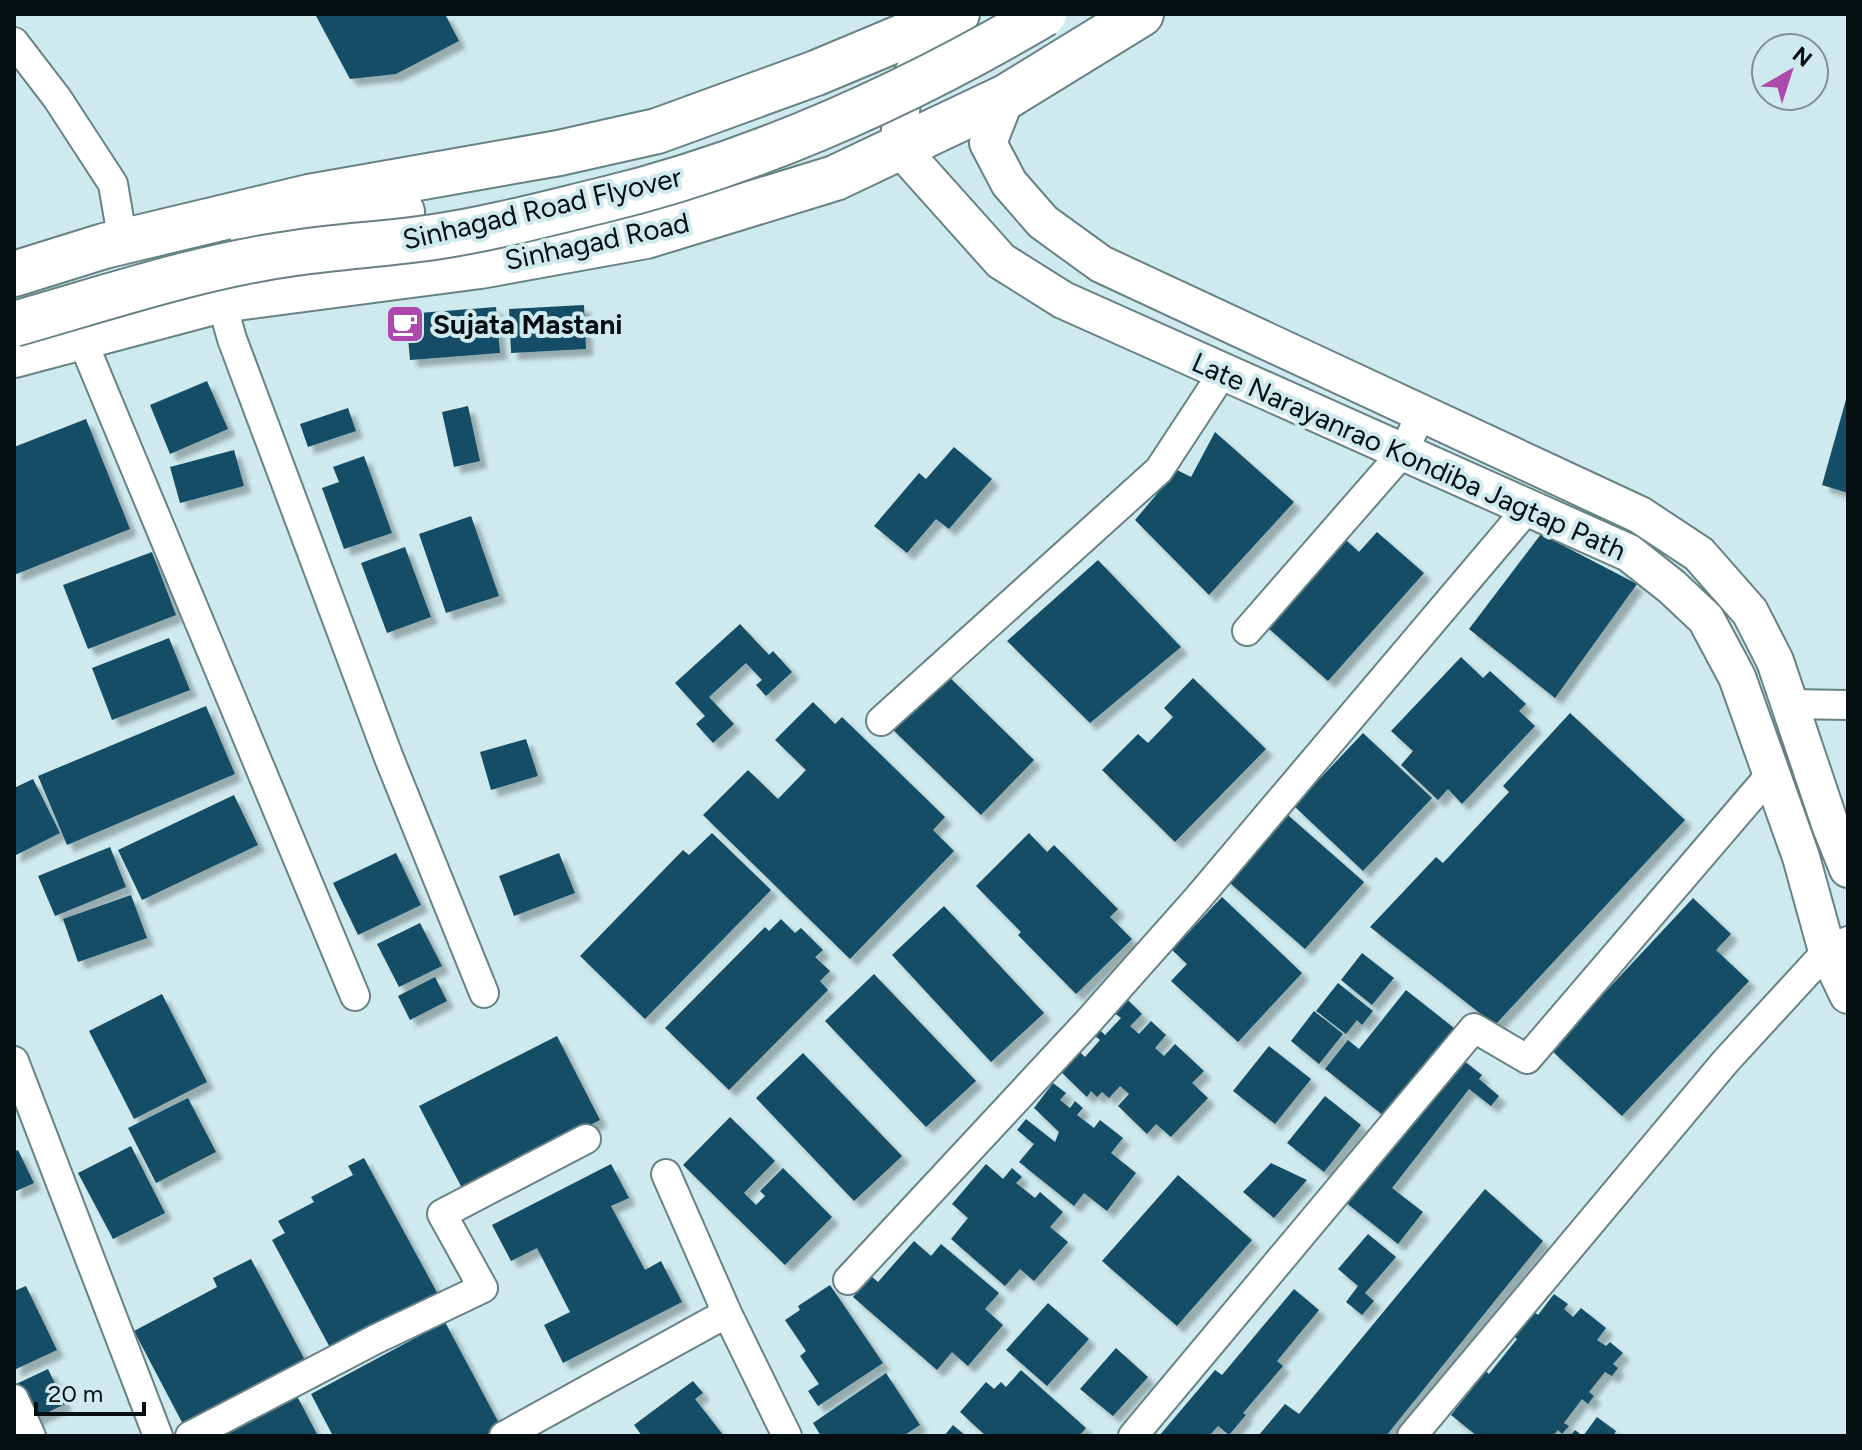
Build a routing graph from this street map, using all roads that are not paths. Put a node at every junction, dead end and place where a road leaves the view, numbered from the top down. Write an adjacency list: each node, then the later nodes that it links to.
1 (1044, 14): 12 (main road, Sinhagad Road Flyover, bridge)
2 (1141, 14): 5 (main road, Sinhagad Road)
3 (952, 17): 6 (main road); 7 (street)
4 (14, 42): 8 (street)
5 (1006, 97): 7 (main road, Sinhagad Road); 16 (street, Late Narayanrao Kondiba Jagtap Path)
6 (657, 131): 8 (main road); 10 (main road, Sinhagad Road Flyover)
7 (899, 147): 11 (main road, Sinhagad Road); 15 (street, Late Narayanrao Kondiba Jagtap Path)
8 (123, 242): 9 (main road)
9 (14, 274)
10 (14, 297)
11 (221, 300): 13 (main road, Sinhagad Road); 26 (street)
12 (14, 324)
13 (80, 335): 14 (main road, Sinhagad Road); 28 (street)
14 (14, 355)
15 (1224, 371): 17 (street, Late Narayanrao Kondiba Jagtap Path); 22 (street)
16 (1421, 413): 17 (street); 20 (street, Late Narayanrao Kondiba Jagtap Path)
17 (1404, 451): 18 (street, Late Narayanrao Kondiba Jagtap Path); 19 (street)
18 (1528, 508): 23 (street, Late Narayanrao Kondiba Jagtap Path); 32 (street)
19 (1247, 631)
20 (1790, 704): 21 (street); 24 (street, Late Narayanrao Kondiba Jagtap Path)
21 (1848, 705)
22 (881, 721)
23 (1771, 774): 25 (street, Late Narayanrao Kondiba Jagtap Path); 40 (street)
24 (1848, 869)
25 (1838, 946): 27 (street, Late Narayanrao Kondiba Jagtap Path); 41 (street)
26 (484, 993)
27 (1848, 995)
28 (355, 996)
29 (14, 1061): 36 (street)
30 (586, 1139): 37 (street)
31 (666, 1174): 33 (street)
32 (848, 1280)
33 (727, 1313): 38 (street); 39 (street)
34 (14, 1399): 35 (street)
35 (31, 1436)
36 (158, 1436)
37 (190, 1436)
38 (504, 1436)
39 (787, 1436)
40 (1133, 1436)
41 (1412, 1436)

